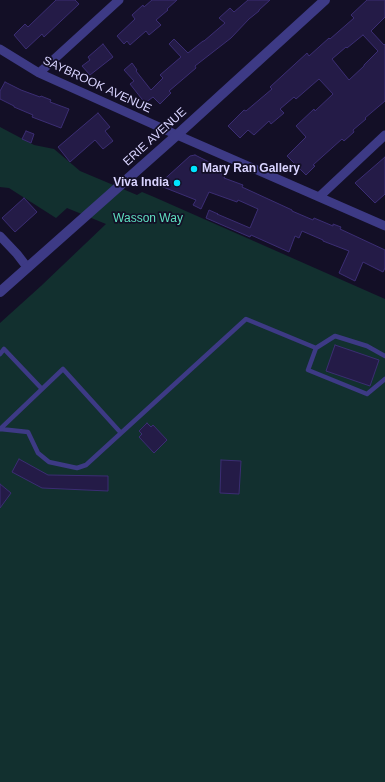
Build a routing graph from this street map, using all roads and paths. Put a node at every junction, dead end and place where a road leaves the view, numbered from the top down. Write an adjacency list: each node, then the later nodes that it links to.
1 (119, 0): 4 (street)
2 (325, 0): 5 (street, ERIE AVENUE)
3 (0, 49): 4 (street, SAYBROOK AVENUE)
4 (39, 73): 5 (street, SAYBROOK AVENUE)
5 (178, 135): 7 (street, SAYBROOK AVENUE); 10 (street, ERIE AVENUE)
6 (385, 135): 7 (street)
7 (319, 197): 8 (street, SAYBROOK AVENUE)
8 (385, 226)
9 (0, 236): 10 (street)
10 (27, 267): 11 (street, ERIE AVENUE)
11 (0, 292)
12 (316, 348): 14 (lane); 15 (lane); 18 (lane)
13 (0, 354): 16 (lane)
14 (385, 356)
15 (385, 379)
16 (42, 389): 17 (lane); 18 (lane)
17 (0, 429): 18 (lane)
18 (121, 433)

